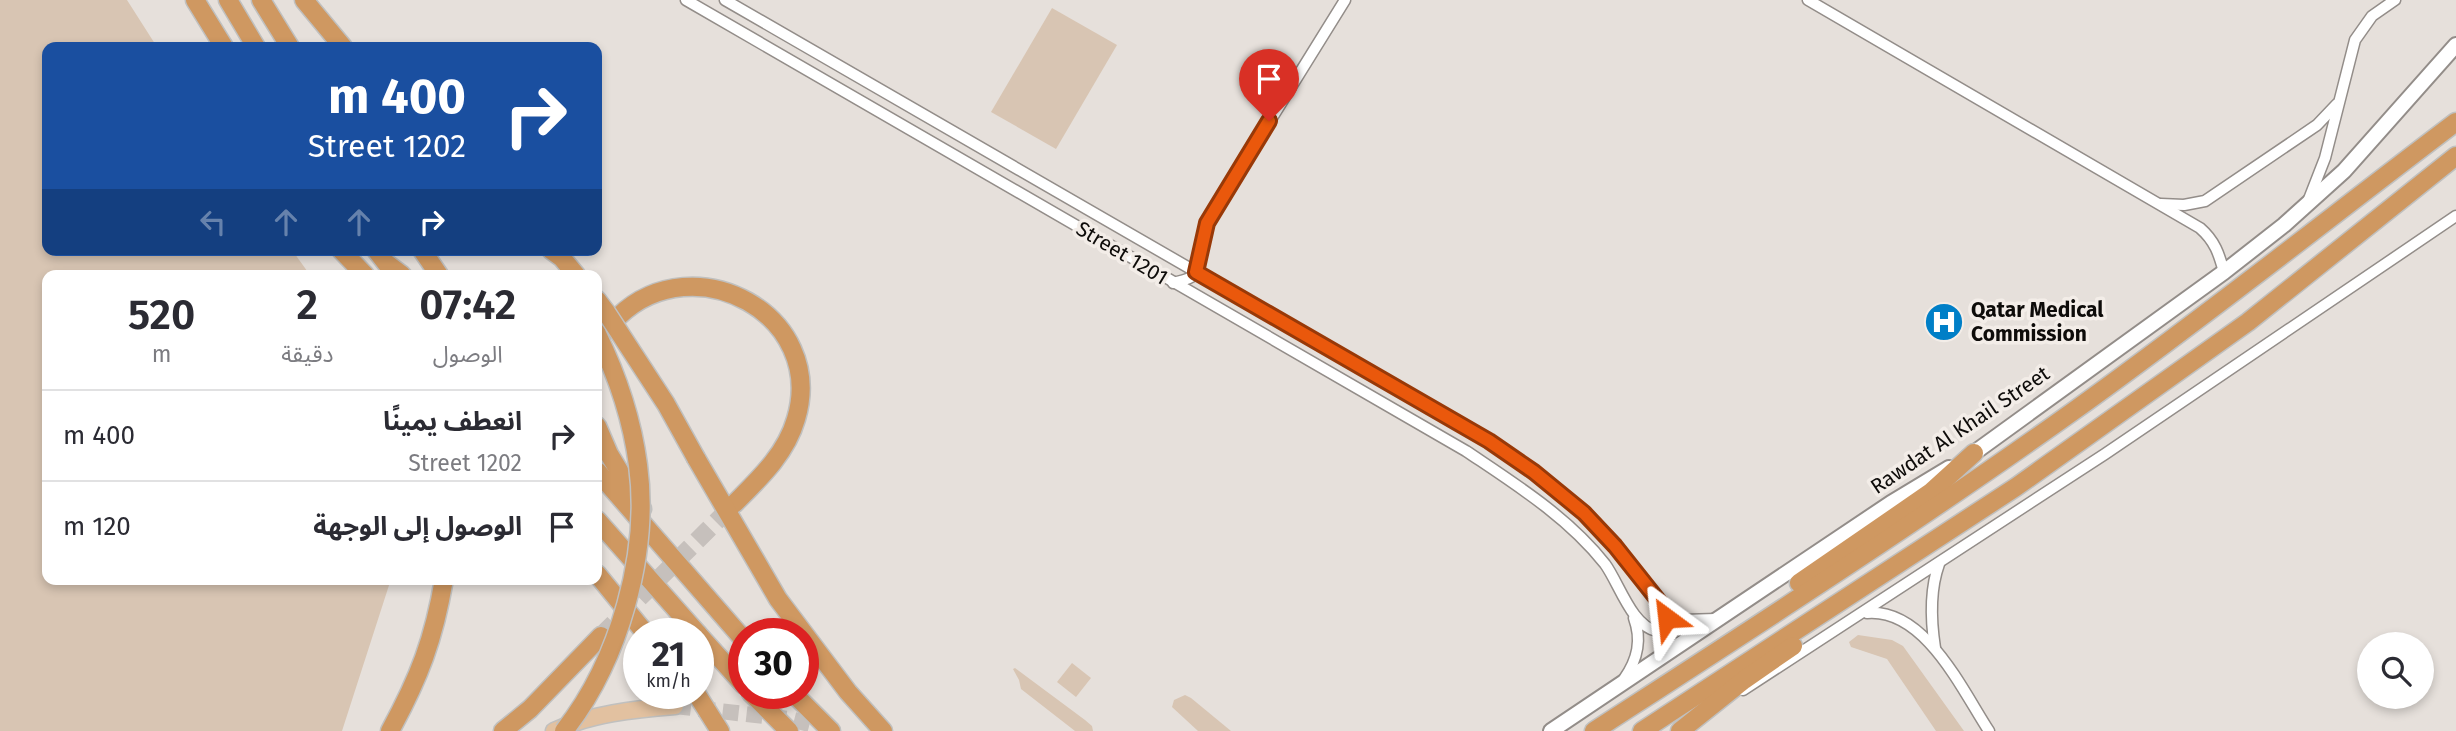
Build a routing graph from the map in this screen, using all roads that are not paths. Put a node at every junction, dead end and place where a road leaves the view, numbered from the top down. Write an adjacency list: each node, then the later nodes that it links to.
1 (185, 0): 11 (highway)
2 (195, 0): 12 (highway)
3 (228, 0): 13 (highway)
4 (261, 0): 14 (highway)
5 (304, 0): 15 (highway)
6 (686, 0): 20 (street, Street 1201)
7 (725, 0): 18 (street, Street 1201)
8 (1345, 0): 25 (street)
9 (1808, 0): 22 (street)
10 (2395, 0): 17 (street)
11 (209, 42)
12 (221, 42)
13 (253, 42)
14 (287, 42)
15 (339, 42)
16 (2456, 46): 23 (street, Rawdat Al Khail Street)
17 (2340, 99): 22 (street); 23 (street)
18 (929, 118): 20 (street); 29 (street, Street 1201)
19 (2456, 122): 56 (highway)
20 (921, 134): 35 (street, Street 1201)
21 (2456, 156): 49 (highway)
22 (2157, 203): 34 (street)
23 (2307, 205): 34 (street, Rawdat Al Khail Street)
24 (2456, 216): 45 (street)
25 (1201, 246): 29 (street); 33 (street)
26 (347, 256): 30 (highway)
27 (381, 256): 31 (highway)
28 (555, 256): 32 (highway)
29 (1177, 262): 33 (street, Street 1201)
30 (360, 270)
31 (396, 270)
32 (571, 270)
33 (1196, 272): 35 (street); 48 (street, Street 1201)
34 (2224, 272): 40 (street, Rawdat Al Khail Street)
35 (1173, 283): 50 (street, Street 1201)
36 (602, 308): 76 (highway, bridge)
37 (602, 335): 42 (highway)
38 (602, 345): 71 (highway, bridge)
39 (602, 438): 44 (highway)
40 (1974, 453): 54 (street, Rawdat Al Khail Street); 56 (highway)
41 (602, 477): 44 (highway)
42 (734, 504)
43 (602, 526): 53 (highway)
44 (667, 555): 55 (highway)
45 (1939, 564): 51 (street); 58 (street)
46 (602, 580): 52 (highway)
47 (443, 585): 68 (highway)
48 (1661, 604): 50 (street, Street 1201); 54 (street, Street 1201)
49 (1832, 606): 62 (highway); 79 (highway)
50 (1632, 610): 61 (street, Street 1201)
51 (1863, 613): 58 (street); 62 (street)
52 (633, 618)
53 (684, 618)
54 (1720, 619): 61 (street, Rawdat Al Khail Street)
55 (728, 622)
56 (1751, 629): 78 (highway)
57 (601, 636): 69 (highway)
58 (1935, 649): 81 (street)
59 (714, 652): 60 (highway)
60 (728, 667)
61 (1618, 688): 77 (street, Rawdat Al Khail Street)
62 (1712, 706): 80 (highway)
63 (636, 709): 70 (main road)
64 (688, 709): 72 (highway)
65 (706, 709): 73 (highway)
66 (766, 709): 74 (highway)
67 (809, 709): 75 (highway)
68 (390, 731)
69 (503, 731)
70 (554, 731)
71 (564, 731)
72 (707, 731)
73 (720, 731)
74 (789, 731)
75 (831, 731)
76 (883, 731)
77 (1551, 731)
78 (1594, 731)
79 (1642, 731)
80 (1680, 731)
81 (1989, 731)

